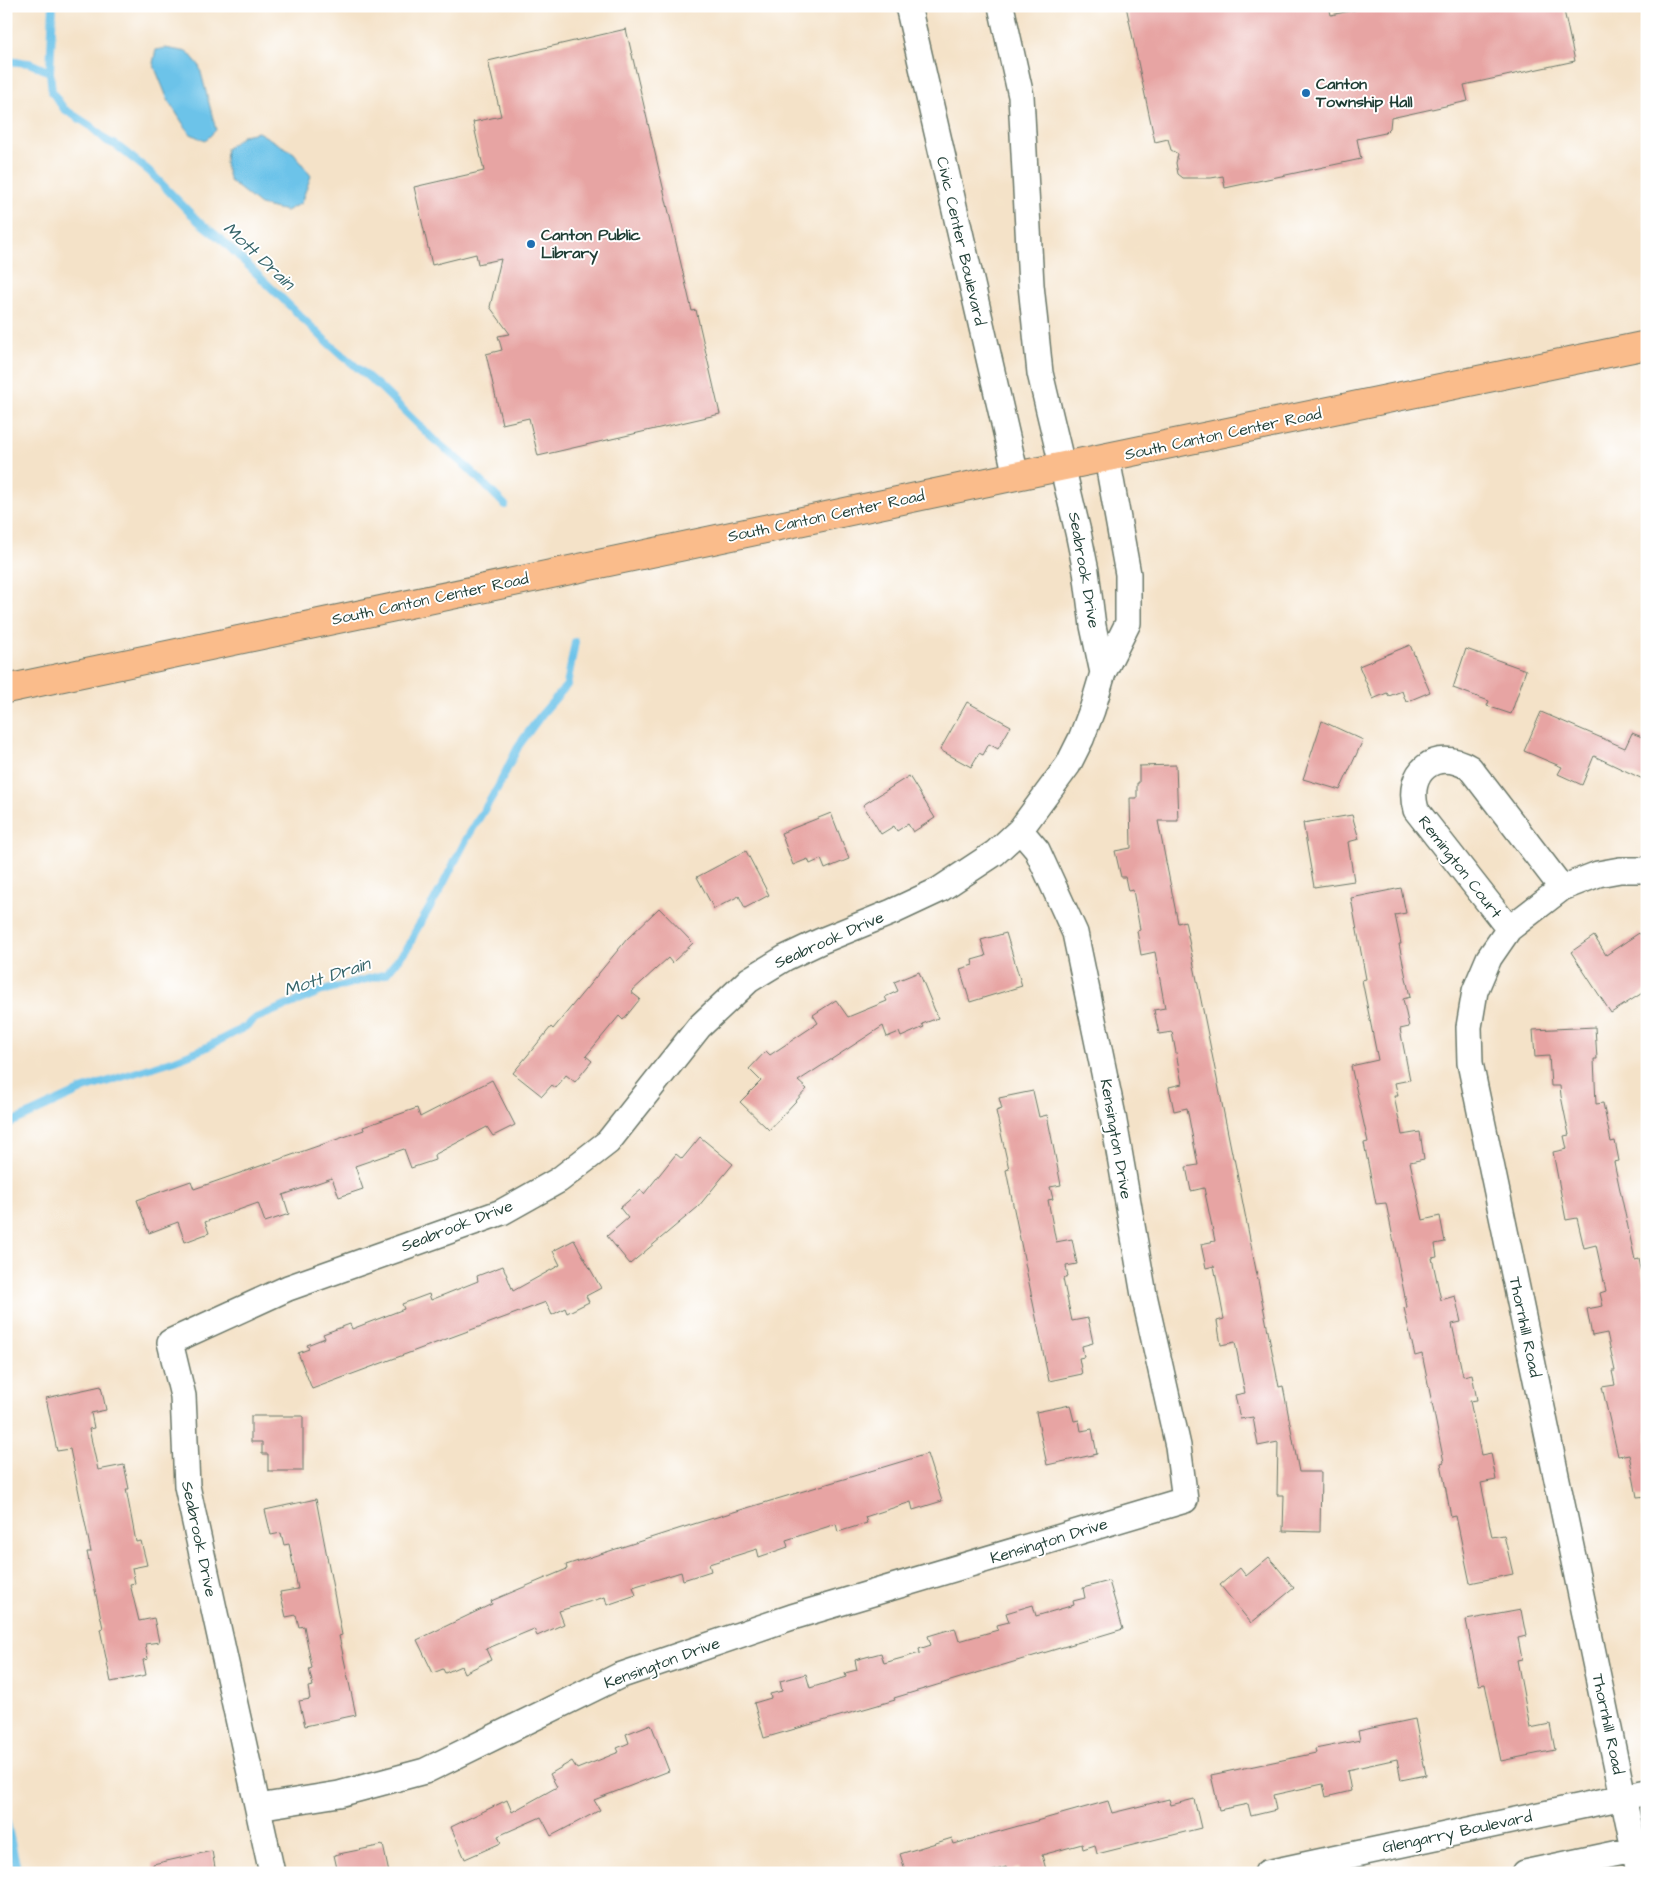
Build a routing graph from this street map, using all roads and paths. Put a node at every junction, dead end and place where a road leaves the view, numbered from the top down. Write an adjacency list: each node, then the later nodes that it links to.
1 (908, 6): 6 (street, Civic Center Boulevard)
2 (1001, 6): 5 (street)
3 (1647, 345): 4 (main road, South Canton Center Road)
4 (1106, 458): 5 (main road, South Canton Center Road); 7 (street, Seabrook Drive)
5 (1063, 467): 6 (main road, South Canton Center Road); 7 (street, Seabrook Drive)
6 (1016, 476): 8 (main road, South Canton Center Road)
7 (1103, 674): 9 (street, Seabrook Drive)
8 (6, 689)
9 (1020, 830): 14 (street, Seabrook Drive); 14 (street, Kensington Drive)
10 (1647, 870): 11 (street, Thornhill Road)
11 (1562, 888): 12 (street, Thornhill Road); 12 (street, Remington Court)
12 (1508, 929): 13 (street, Thornhill Road)
13 (1635, 1795): 15 (street, Thornhill Road); 17 (street, Glengarry Boulevard)
14 (258, 1807): 16 (street, Seabrook Drive)
15 (1640, 1856): 18 (street)
16 (272, 1873)
17 (1267, 1873)
18 (1524, 1873)

